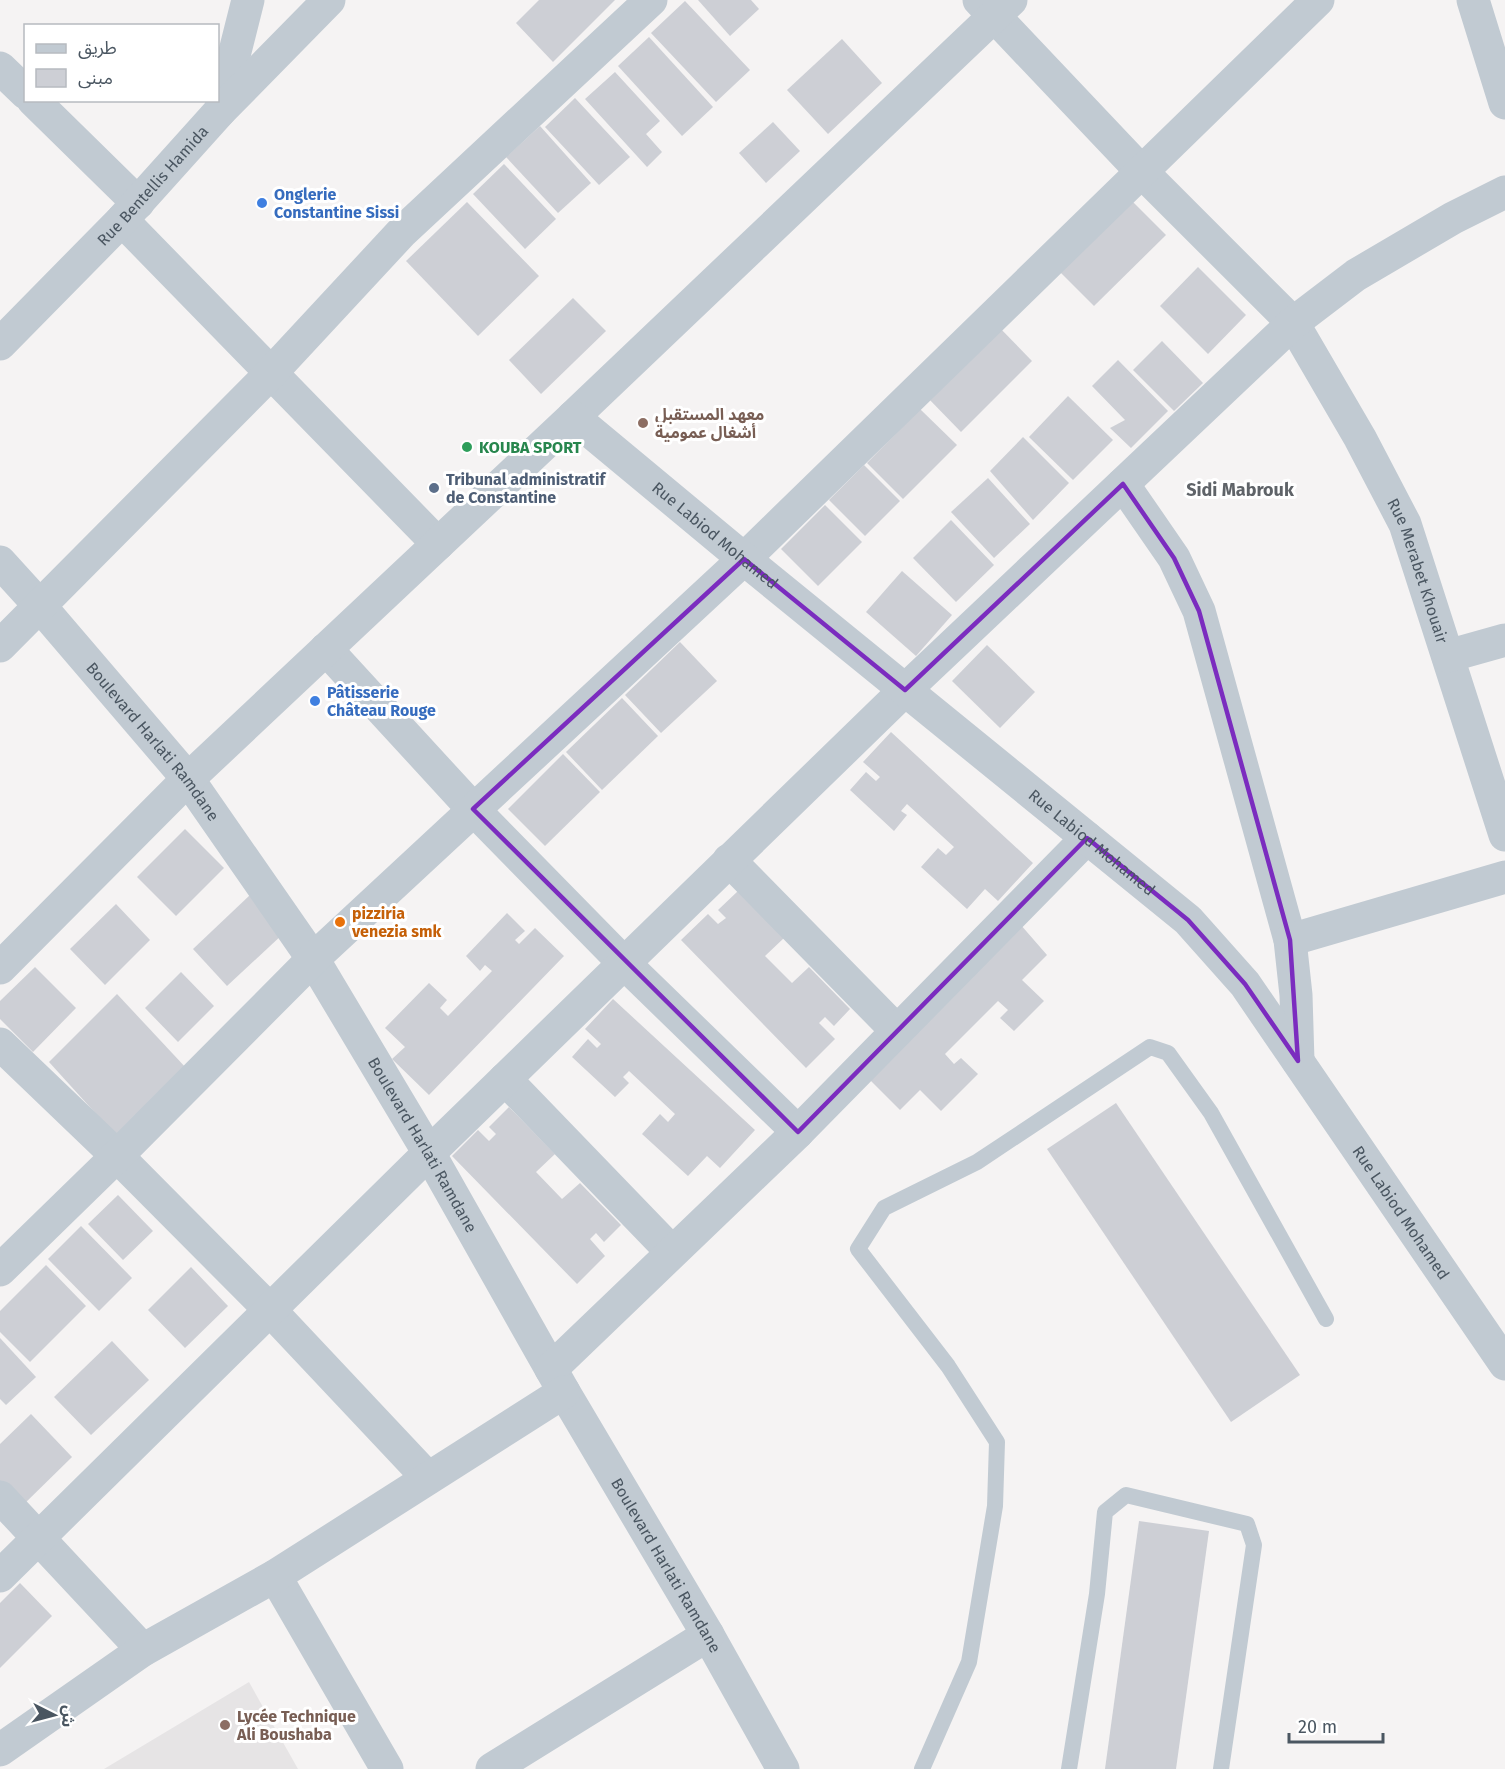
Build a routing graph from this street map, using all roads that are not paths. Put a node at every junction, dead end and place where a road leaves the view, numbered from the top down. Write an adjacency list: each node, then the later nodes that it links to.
1 (248, 0): 11 (street)
2 (329, 0): 11 (street, Rue Bentellis Hamida)
3 (651, 0): 17 (street)
4 (1318, 0): 12 (street)
5 (1473, 0): 10 (street)
6 (995, 5): 12 (street, Rue Merabet Khouair); 18 (street)
7 (0, 68): 8 (street)
8 (24, 91)
9 (35, 102): 14 (street)
10 (1505, 104)
11 (220, 111): 14 (street, Rue Bentellis Hamida)
12 (1142, 172): 15 (street, Rue Merabet Khouair); 21 (street)
13 (1505, 192): 15 (street)
14 (130, 211): 16 (street, Rue Bentellis Hamida); 17 (street)
15 (1293, 323): 19 (street); 27 (street, Rue Merabet Khouair)
16 (0, 344)
17 (271, 373): 20 (street); 23 (street)
18 (573, 417): 20 (street); 21 (street, Rue Labiod Mohamed)
19 (1123, 484): 28 (street); 35 (street)
20 (438, 544): 26 (street)
21 (744, 559): 28 (street, Rue Labiod Mohamed); 30 (street)
22 (0, 562): 23 (street, Boulevard Harlati Ramdane)
23 (40, 606): 25 (street); 29 (street, Boulevard Harlati Ramdane)
24 (1505, 640): 27 (street)
25 (0, 646)
26 (326, 649): 29 (street); 30 (street)
27 (1448, 656): 31 (street, Rue Merabet Khouair)
28 (905, 690): 32 (street, Rue Labiod Mohamed); 33 (street)
29 (188, 779): 36 (street, Boulevard Harlati Ramdane); 38 (street)
30 (473, 809): 36 (street); 37 (street)
31 (1505, 835)
32 (1087, 838): 39 (street); 41 (street, Rue Labiod Mohamed)
33 (729, 860): 37 (street); 39 (street)
34 (1505, 877): 35 (street)
35 (1290, 940): 41 (street)
36 (313, 958): 44 (street, Boulevard Harlati Ramdane); 45 (street)
37 (624, 963): 42 (street); 43 (street)
38 (0, 968)
39 (897, 1031): 43 (street)
40 (0, 1044): 45 (street)
41 (1298, 1061): 50 (street, Rue Labiod Mohamed)
42 (505, 1079): 44 (street); 46 (street)
43 (798, 1132): 46 (street)
44 (429, 1153): 48 (street); 51 (street, Boulevard Harlati Ramdane)
45 (117, 1156): 47 (street); 48 (street)
46 (672, 1252): 51 (street)
47 (0, 1270)
48 (269, 1309): 52 (street); 54 (street)
49 (1326, 1318): 63 (lane)
50 (1505, 1364)
51 (558, 1380): 52 (street); 57 (street, Boulevard Harlati Ramdane)
52 (428, 1478): 56 (street)
53 (0, 1497): 54 (street)
54 (39, 1538): 55 (street); 58 (street)
55 (0, 1576)
56 (275, 1576): 58 (street); 60 (street)
57 (708, 1635): 61 (street); 62 (street, Boulevard Harlati Ramdane)
58 (143, 1650): 59 (street)
59 (0, 1749)
60 (387, 1769)
61 (492, 1769)
62 (783, 1769)
63 (922, 1769)
64 (1069, 1769): 65 (lane)
65 (1221, 1769)

